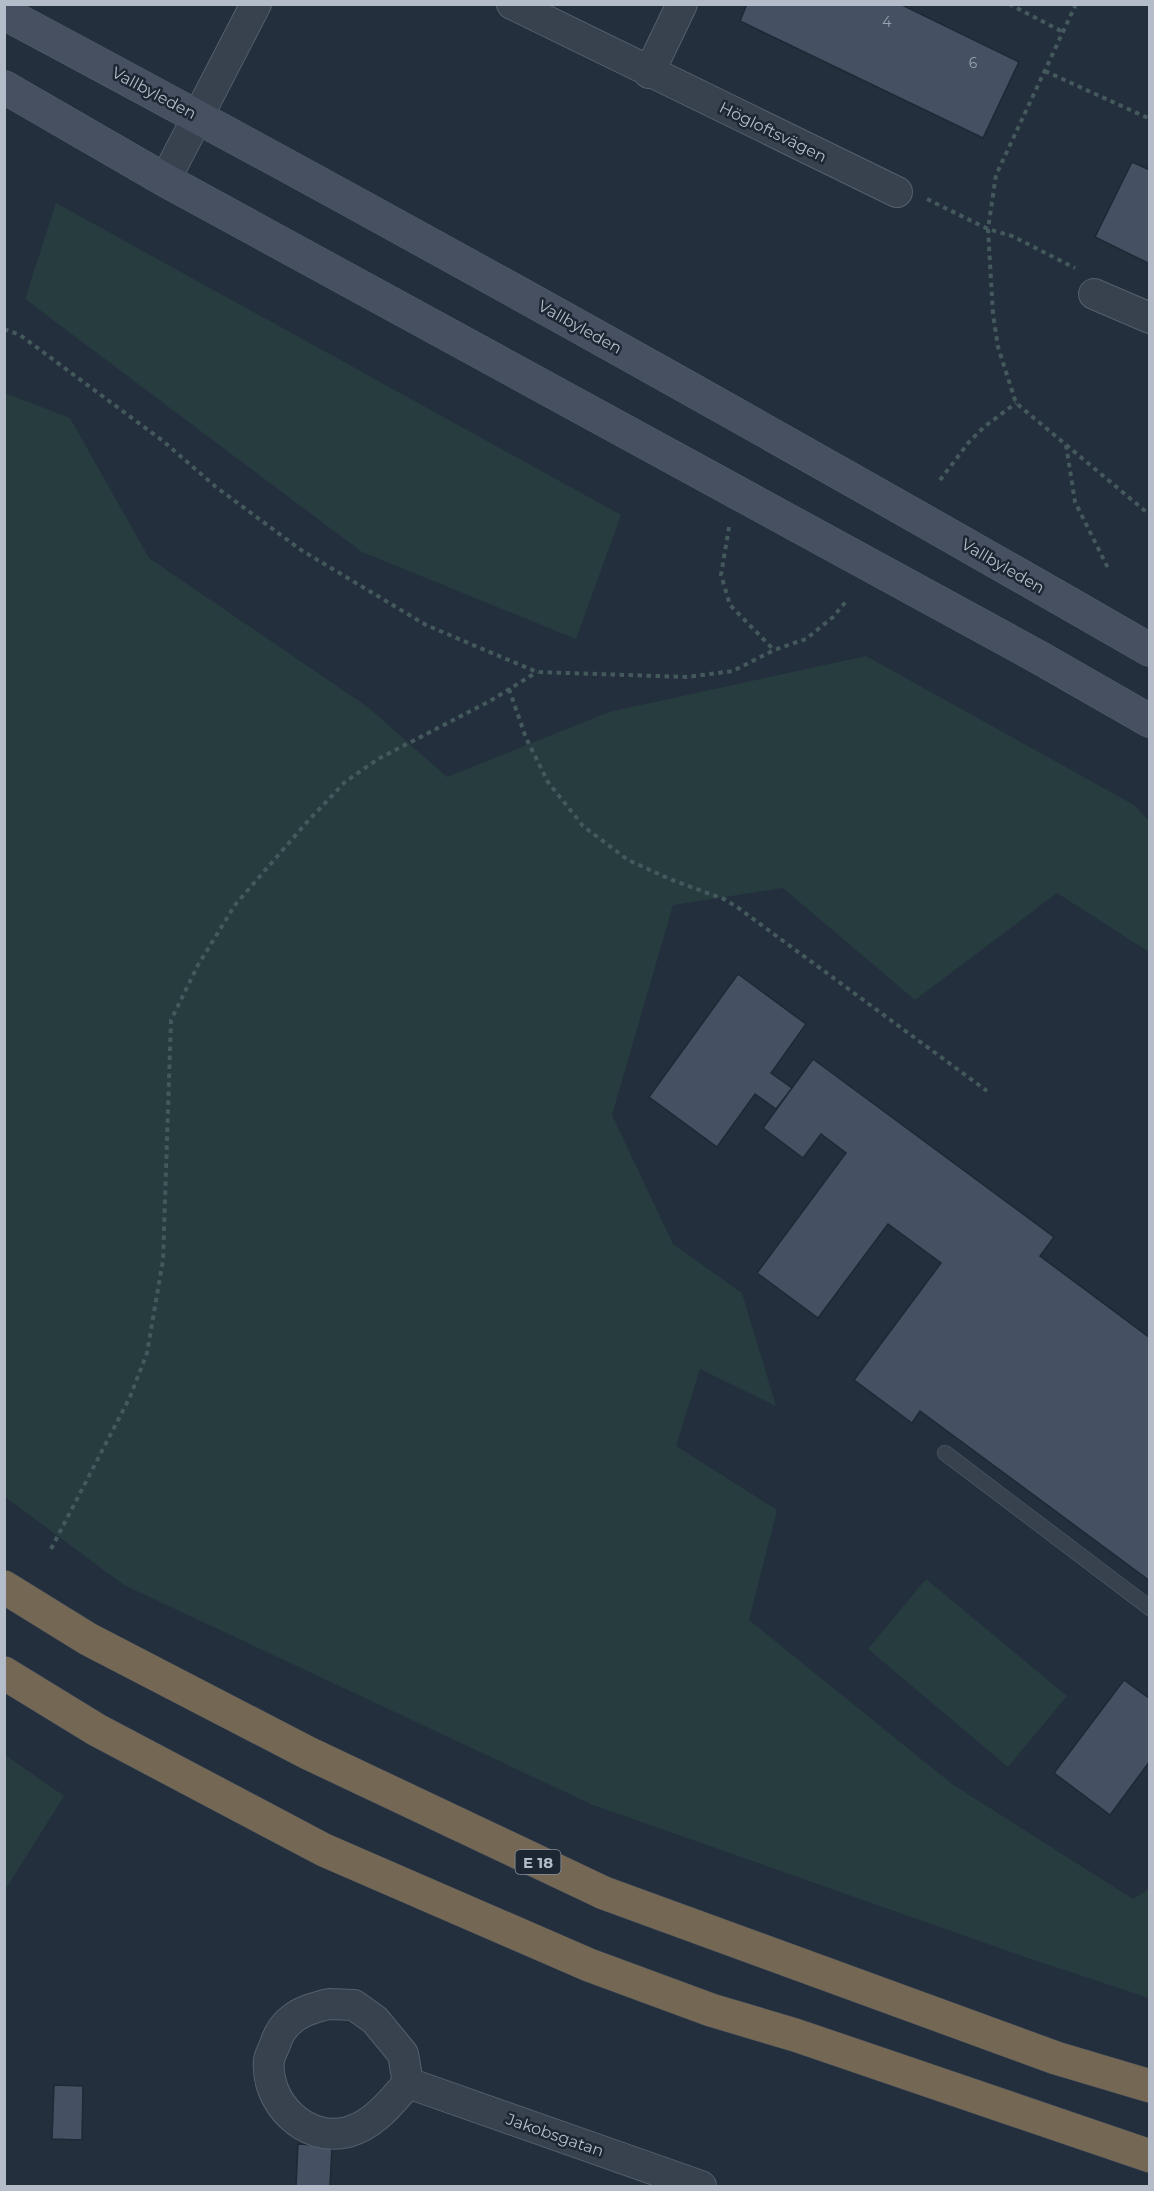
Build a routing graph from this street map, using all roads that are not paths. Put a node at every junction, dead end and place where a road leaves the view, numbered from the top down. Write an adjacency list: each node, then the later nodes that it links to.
1 (256, 4): 7 (street)
2 (512, 4): 5 (street, Högloftsvägen)
3 (682, 4): 5 (street)
4 (4, 13): 7 (main road, Vallbyleden)
5 (649, 73): 9 (street, Högloftsvägen)
6 (4, 87): 8 (main road)
7 (198, 116): 8 (street); 12 (main road, Vallbyleden)
8 (165, 180): 13 (main road)
9 (897, 192)
10 (1094, 294): 11 (street)
11 (1149, 318)
12 (1149, 650)
13 (1149, 721)
14 (945, 1453): 16 (lane)
15 (4, 1587): 19 (highway, E 18)
16 (1149, 1608)
17 (4, 1673): 20 (highway)
18 (408, 2083): 18 (street); 21 (street, Jakobsgatan)
19 (1149, 2086)
20 (1149, 2156)
21 (702, 2187)

